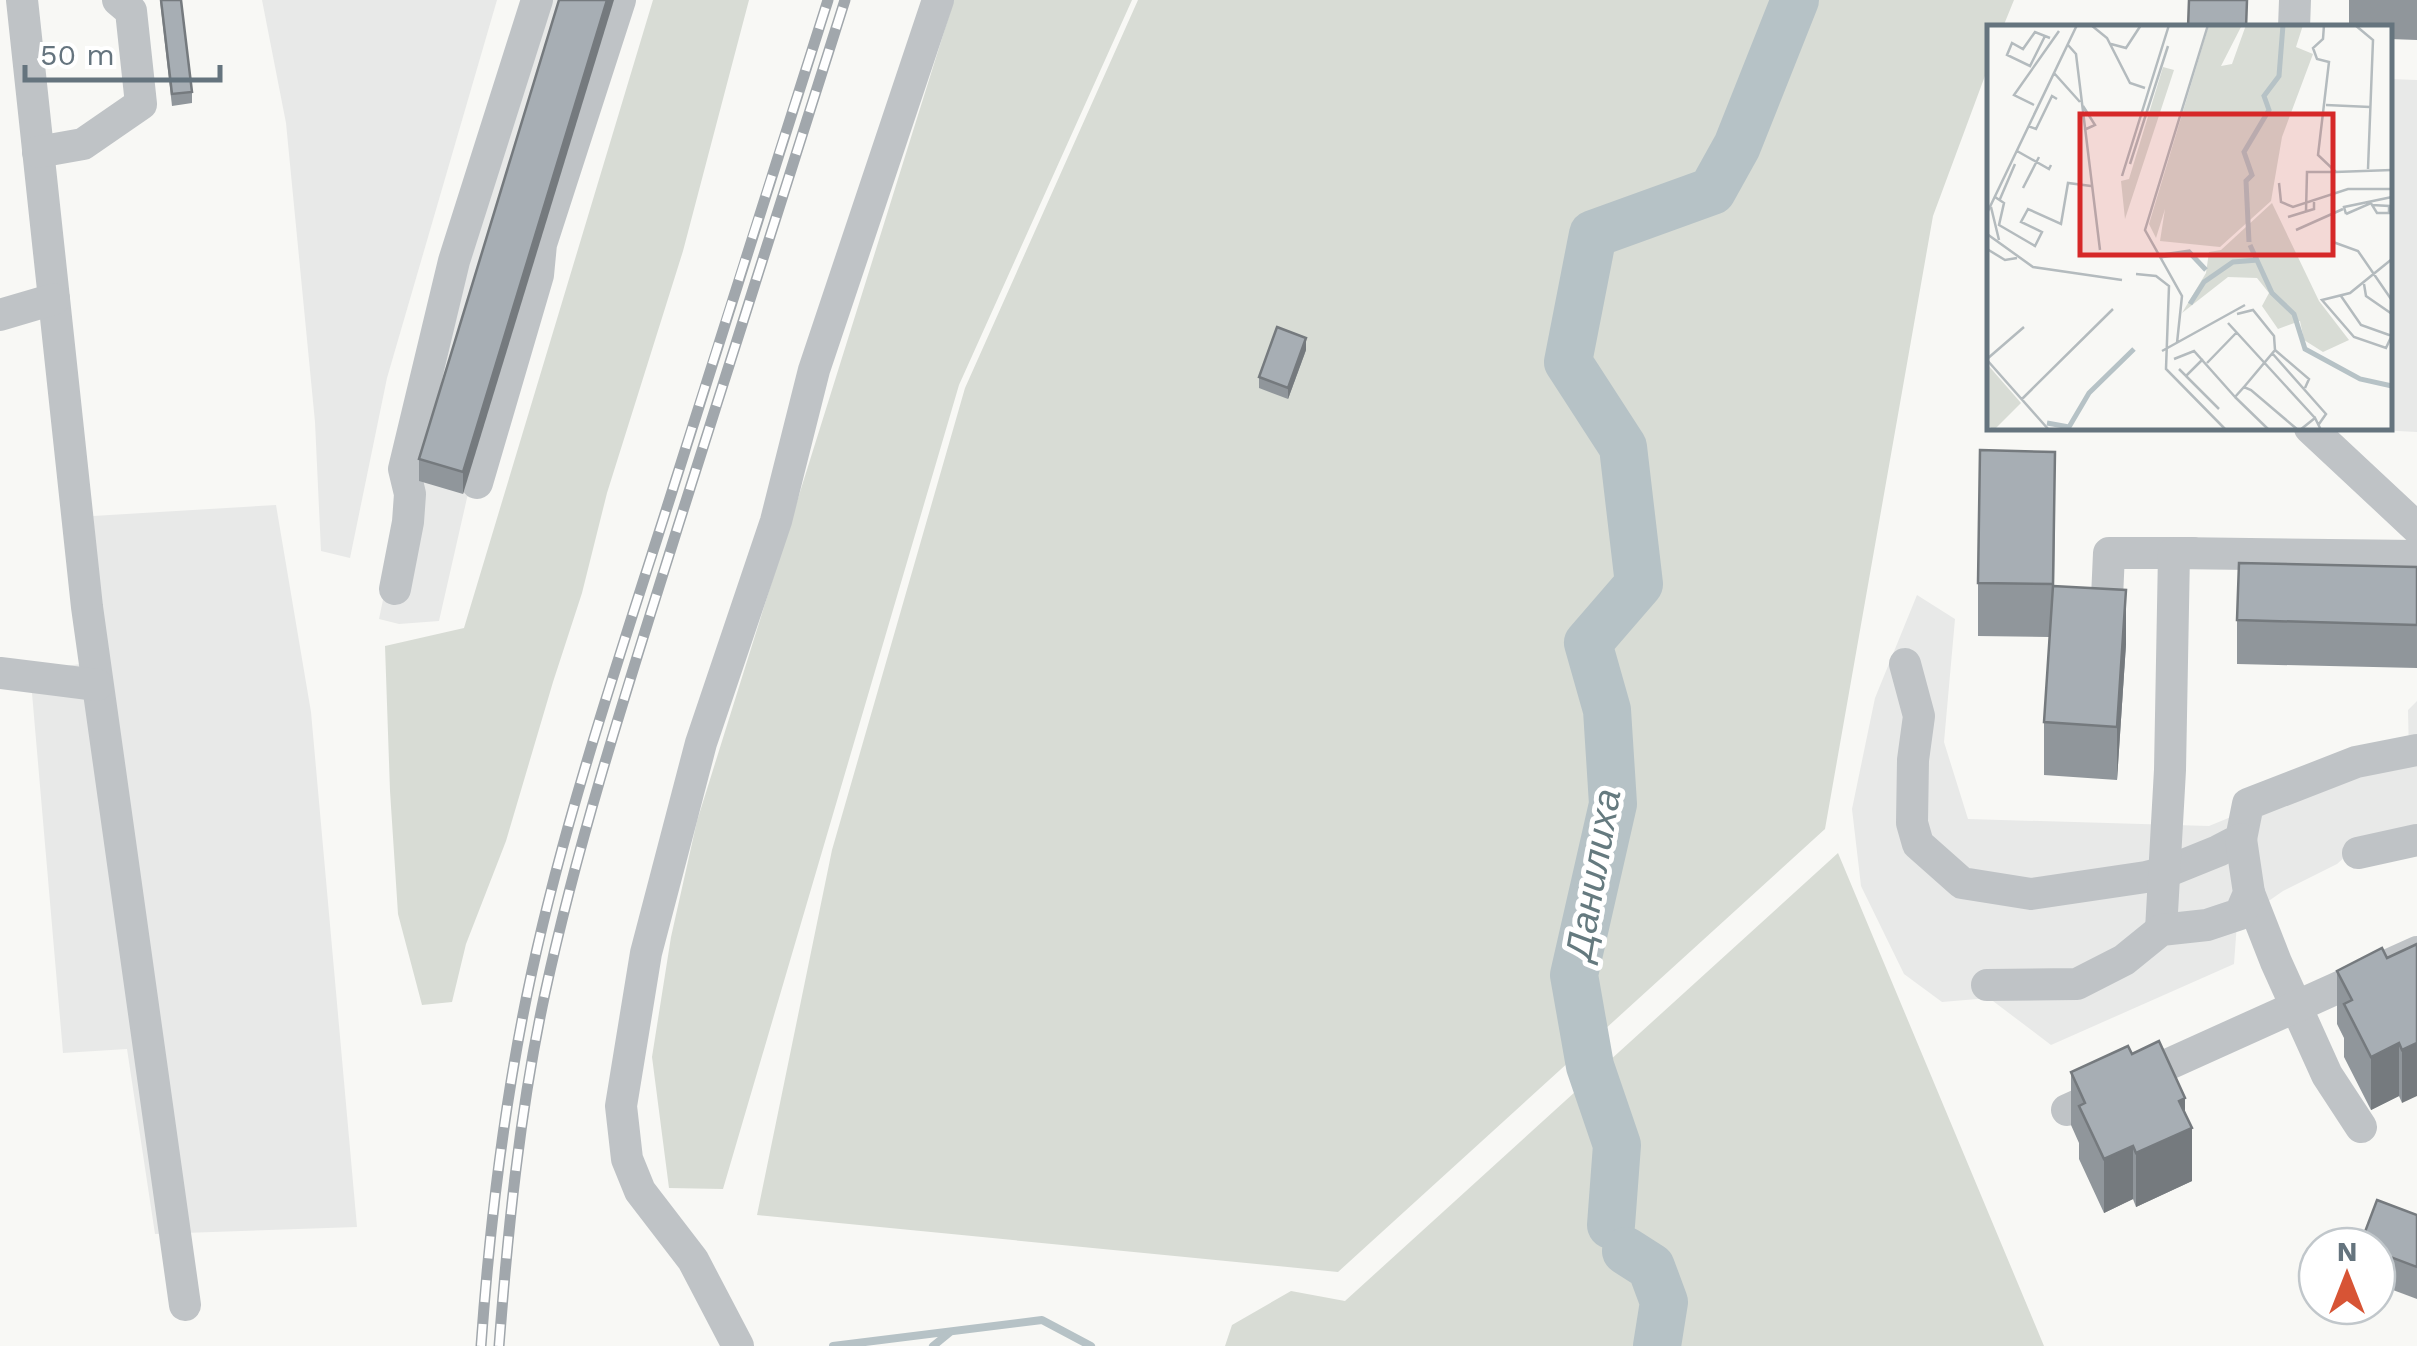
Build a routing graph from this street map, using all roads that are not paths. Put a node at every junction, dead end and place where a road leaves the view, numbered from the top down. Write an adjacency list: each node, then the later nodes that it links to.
1 (22, 0): 8 (street)
2 (118, 0): 8 (street)
3 (536, 0): 16 (street)
4 (620, 0): 12 (street)
5 (938, 0): 34 (street)
6 (2295, 0): 7 (street)
7 (2294, 25)
8 (38, 152): 9 (street)
9 (54, 299): 10 (street); 20 (street)
10 (0, 315)
11 (2312, 430): 13 (street)
12 (477, 483)
13 (2417, 528)
14 (2174, 554): 15 (street); 17 (street); 25 (street)
15 (2417, 556)
16 (394, 589)
17 (2107, 598)
18 (1904, 664): 25 (street)
19 (0, 673): 20 (street)
20 (97, 685): 33 (street)
21 (2417, 750): 22 (street)
22 (2241, 839): 25 (street); 26 (street)
23 (2417, 840): 24 (street)
24 (2358, 853)
25 (2166, 872): 27 (street)
26 (2249, 893): 27 (street); 30 (street)
27 (2161, 930): 29 (street)
28 (2417, 952): 30 (street)
29 (1987, 985)
30 (2297, 1006): 31 (street); 32 (street)
31 (2067, 1110)
32 (2361, 1128)
33 (185, 1306)
34 (738, 1346)

